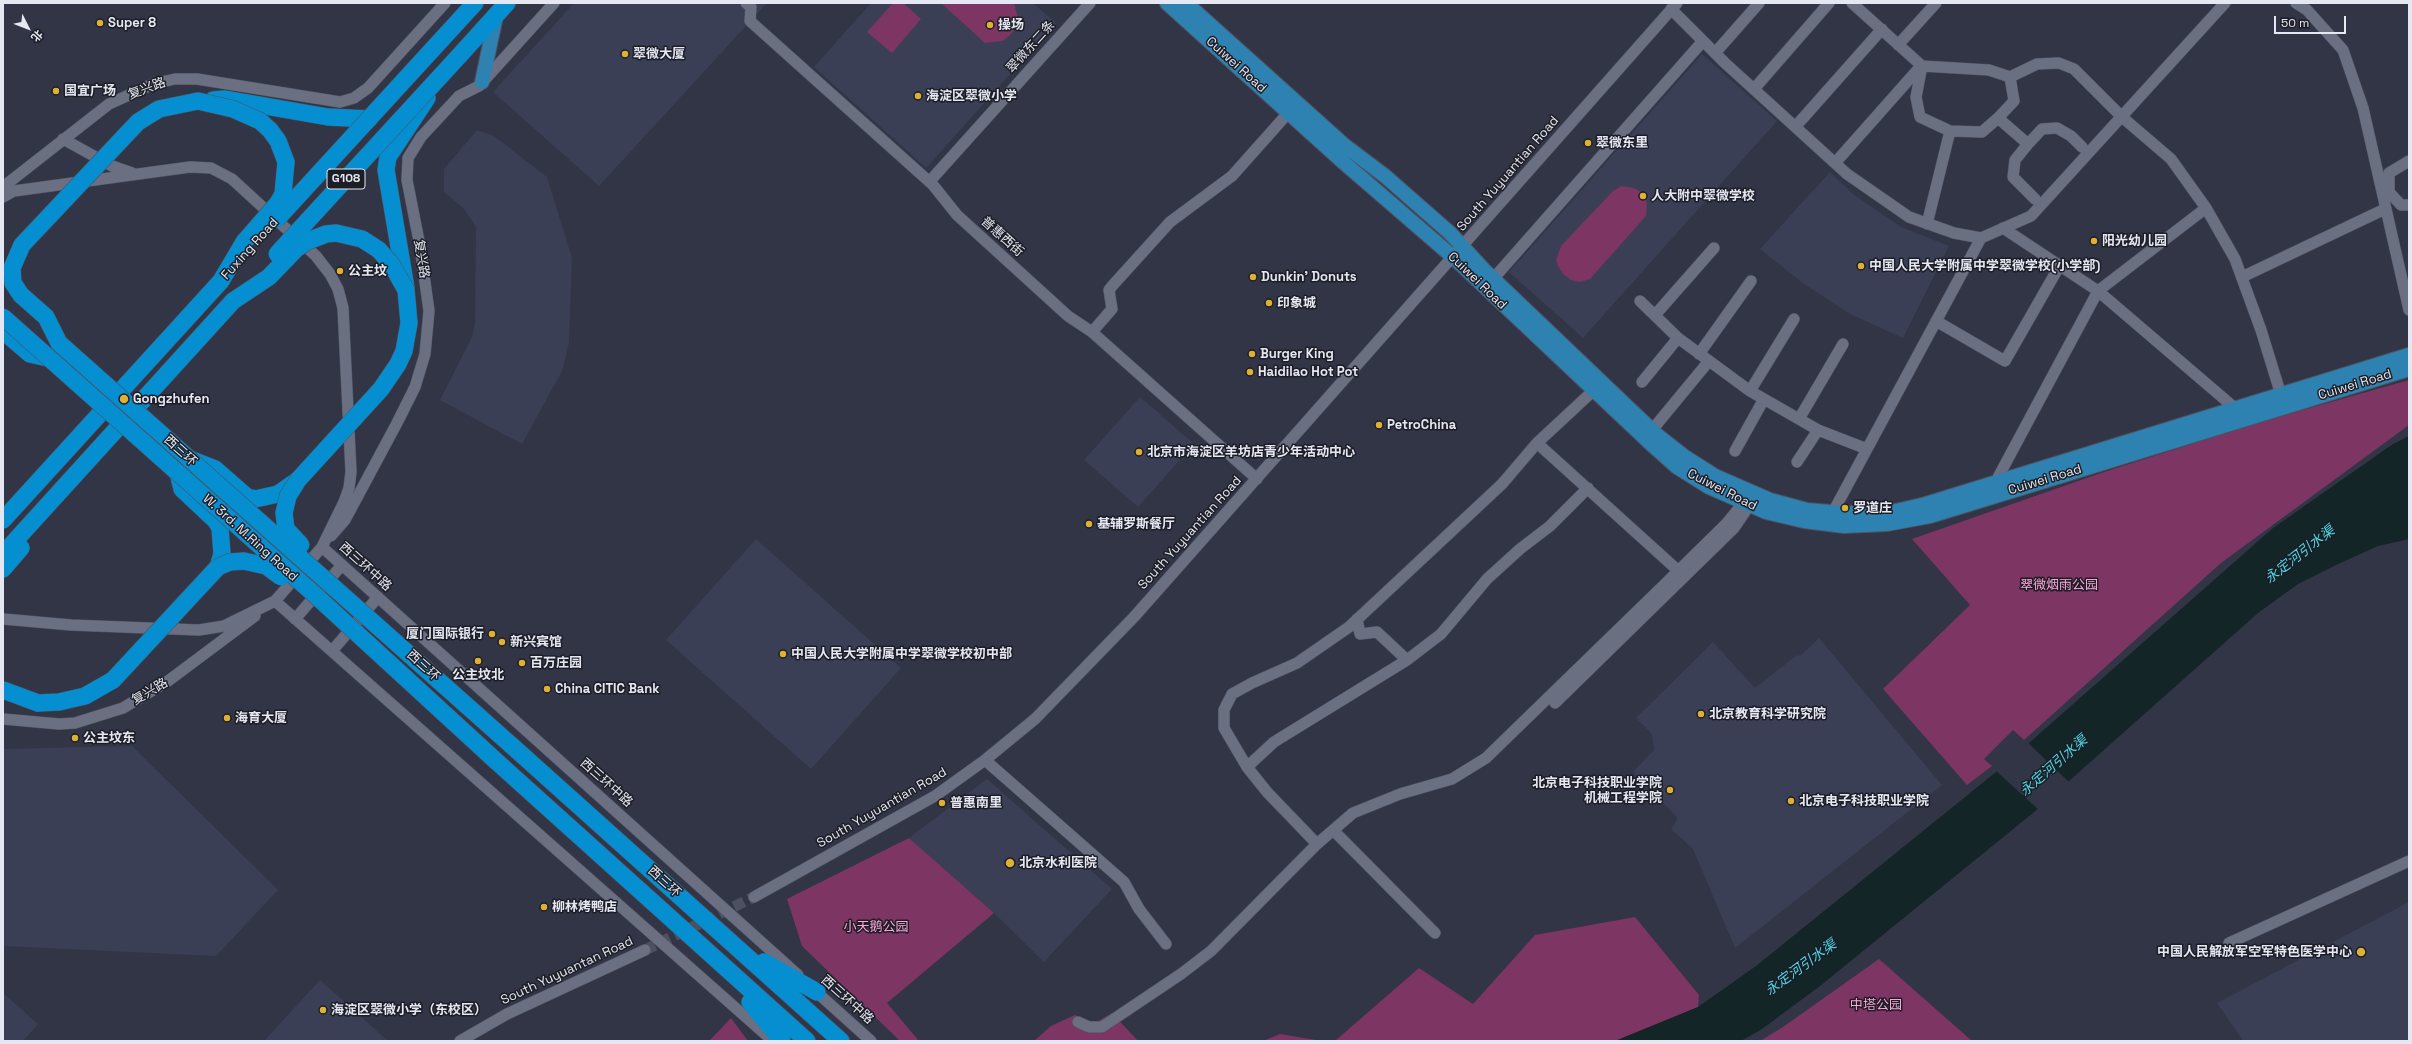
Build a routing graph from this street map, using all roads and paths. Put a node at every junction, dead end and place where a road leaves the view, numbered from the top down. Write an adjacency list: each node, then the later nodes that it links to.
1 (445, 3): 32 (street, 复兴路)
2 (554, 3): 23 (street, 复兴路)
3 (1090, 3): 38 (street, 翠微东二条)
4 (1167, 3): 26 (main road, Cuiwei Road)
5 (1186, 3): 49 (main road, Cuiwei Road)
6 (1759, 3): 19 (street)
7 (1829, 3): 24 (street)
8 (1936, 3): 18 (street)
9 (2225, 3): 27 (street)
10 (2296, 3): 44 (street)
11 (751, 4): 38 (street, 普惠西街)
12 (1858, 5): 16 (street)
13 (504, 6): 21 (highway, G108, bridge); 23 (main road)
14 (1674, 6): 17 (street); 49 (street, South Yuyuantian Road)
15 (470, 7): 29 (highway, Fuxing Road / G108, bridge)
16 (1882, 29): 18 (street); 30 (street)
17 (1703, 41): 19 (street); 55 (street)
18 (1898, 45): 20 (street)
19 (1715, 53): 24 (street)
20 (1922, 66): 22 (street); 31 (street); 36 (street)
21 (443, 74): 58 (highway, bridge); 62 (highway, G108, bridge)
22 (2010, 77): 27 (street); 28 (street)
23 (482, 82): 102 (street, 复兴路)
24 (1754, 89): 30 (street)
25 (198, 101): 29 (highway, bridge); 48 (highway, bridge); 56 (highway, bridge)
26 (1289, 112): 52 (main road, Cuiwei Road); 69 (street)
27 (2122, 117): 43 (street); 46 (street)
28 (1998, 118): 31 (street); 33 (street)
29 (369, 119): 56 (highway, Fuxing Road / G108, bridge)
30 (1796, 126): 36 (street)
31 (1950, 131): 45 (street)
32 (63, 139): 37 (street); 39 (street, 复兴路)
33 (2028, 144): 34 (street); 41 (street)
34 (2082, 147)
35 (2409, 161): 42 (street)
36 (1835, 163): 45 (street)
37 (135, 174): 40 (street); 102 (street)
38 (930, 181): 69 (street, 普惠西街)
39 (3, 187)
40 (3, 197)
41 (2035, 200)
42 (2409, 205)
43 (2206, 208): 54 (street); 59 (street)
44 (2385, 209): 54 (street); 63 (street)
45 (1927, 224): 47 (street)
46 (2003, 228): 47 (street); 53 (street)
47 (1981, 238): 67 (street)
48 (22, 245): 51 (highway); 71 (highway)
49 (1463, 247): 52 (street, South Yuyuantian Road); 55 (main road, Cuiwei Road)
50 (1714, 248): 64 (street)
51 (3, 254)
52 (1453, 257): 78 (main road, Cuiwei Road); 92 (street, South Yuyuantian Road)
53 (2060, 265): 59 (street); 67 (street)
54 (2242, 277): 80 (street)
55 (1493, 279): 84 (main road, Cuiwei Road)
56 (220, 281): 96 (highway, Fuxing Road / G108)
57 (1751, 281): 75 (street)
58 (406, 290): 62 (highway, bridge); 93 (highway, bridge)
59 (2098, 291): 82 (street); 94 (street)
60 (3, 292): 71 (highway, 西三环)
61 (1640, 300): 64 (street)
62 (233, 301): 99 (highway, Fuxing Road / G108)
63 (2409, 310)
64 (1655, 315): 70 (street)
65 (3, 317): 74 (highway, W. 3rd. M.Ring Road, bridge)
66 (1794, 319): 79 (street)
67 (1936, 321): 87 (street)
68 (3, 331): 74 (highway)
69 (1092, 332): 92 (street, 普惠西街)
70 (1678, 338): 75 (street); 77 (street)
71 (59, 343): 89 (highway, 西三环, bridge)
72 (1844, 344): 83 (street)
73 (2409, 356): 80 (main road, Cuiwei Road)
74 (48, 358): 91 (highway, W. 3rd. M.Ring Road, bridge)
75 (1704, 358): 79 (street); 84 (street)
76 (2409, 369): 97 (main road, Cuiwei Road)
77 (1642, 382)
78 (1593, 391): 86 (street); 97 (main road, Cuiwei Road)
79 (1750, 391): 81 (street)
80 (2281, 395): 82 (main road, Cuiwei Road)
81 (1764, 399): 83 (street); 88 (street)
82 (2236, 409): 94 (main road, Cuiwei Road)
83 (1799, 419): 85 (street)
84 (1652, 430): 97 (main road, Cuiwei Road)
85 (1818, 430): 87 (street); 90 (street)
86 (1537, 443): 95 (street); 114 (street)
87 (1867, 449): 100 (street)
88 (1735, 451)
89 (188, 458): 93 (highway, bridge); 108 (highway, 西三环, bridge)
90 (1797, 462)
91 (178, 473): 105 (highway); 109 (highway, W. 3rd. M.Ring Road, bridge)
92 (1257, 479): 121 (street, South Yuyuantian Road)
93 (298, 480): 108 (highway, bridge)
94 (1995, 483): 100 (main road, Cuiwei Road)
95 (1588, 488): 107 (street); 116 (street)
96 (24, 496): 98 (highway); 101 (highway, G108)
97 (1747, 501): 100 (main road, Cuiwei Road); 107 (street)
98 (3, 509)
99 (40, 511): 103 (highway, G108); 106 (highway)
100 (1833, 512)
101 (3, 520)
102 (322, 547): 104 (street, 西三环中路); 111 (street)
103 (3, 554)
104 (342, 565): 110 (street, 西三环中路); 113 (street)
105 (218, 567): 109 (highway, bridge); 119 (highway, bridge)
106 (3, 569)
107 (1681, 573): 124 (street)
108 (326, 580): 131 (highway, 西三环, bridge)
109 (314, 594): 122 (highway, W. 3rd. M.Ring Road, bridge)
110 (378, 597): 115 (street); 134 (street, 西三环中路)
111 (275, 601): 112 (street); 113 (street); 120 (street, 复兴路)
112 (3, 618)
113 (295, 619): 115 (street)
114 (1356, 619): 116 (street); 123 (street)
115 (332, 650): 137 (street)
116 (1407, 660): 123 (street)
117 (3, 690): 119 (highway)
118 (3, 702): 119 (highway)
119 (38, 704)
120 (3, 719)
121 (985, 760): 127 (street, South Yuyuantian Road); 130 (street)
122 (496, 761): 133 (highway, 西三环)
123 (1247, 767): 125 (street)
124 (1334, 831): 125 (street); 128 (street)
125 (1317, 844): 135 (street)
126 (2409, 861): 129 (street)
127 (754, 897)
128 (1435, 933)
129 (2229, 943)
130 (1166, 944)
131 (738, 948): 134 (highway); 140 (highway, 西三环)
132 (645, 950): 136 (street, South Yuyuantan Road)
133 (718, 963): 138 (highway); 139 (highway, 西三环)
134 (816, 992): 141 (street, 西三环中路)
135 (1078, 1022)
136 (460, 1041)
137 (774, 1041)
138 (782, 1041)
139 (807, 1041)
140 (841, 1041)
141 (871, 1041)

